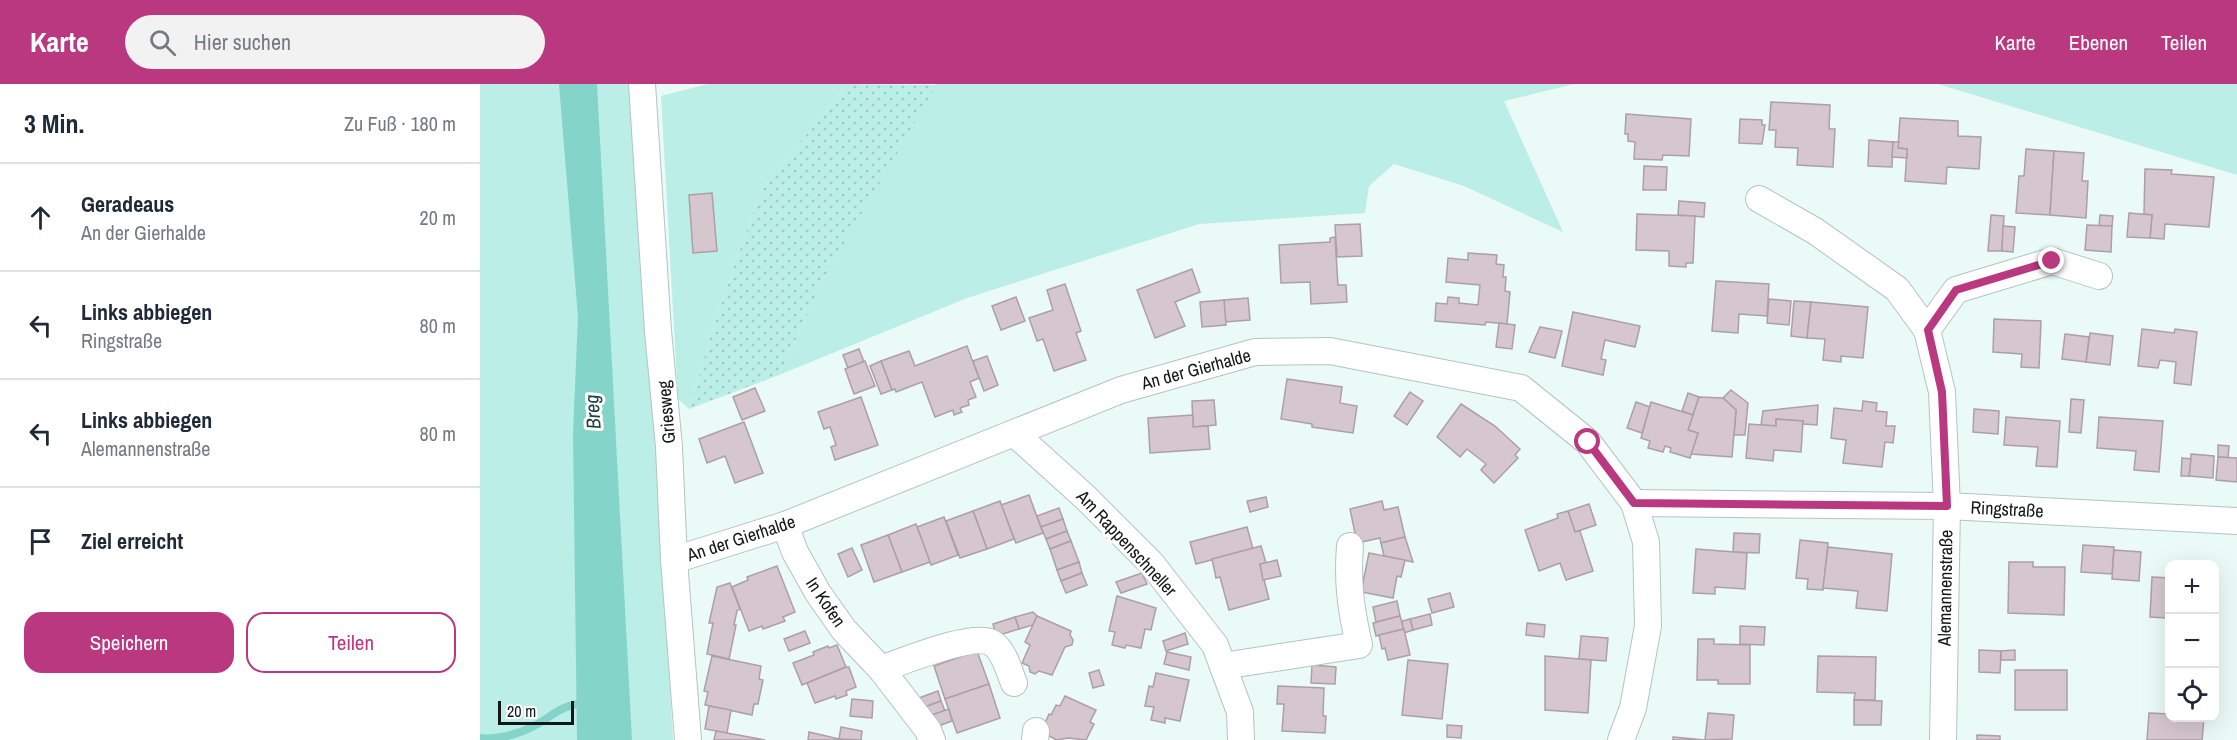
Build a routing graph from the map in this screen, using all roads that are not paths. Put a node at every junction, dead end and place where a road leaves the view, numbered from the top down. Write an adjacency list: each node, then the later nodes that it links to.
1 (642, 84): 11 (street, Griesweg)
2 (1760, 199): 4 (street, Alemannenstraße)
3 (2099, 276): 4 (street)
4 (1928, 330): 7 (street, Alemannenstraße)
5 (1014, 433): 6 (street, An der Gierhalde); 9 (street, An der Gierhalde); 12 (street, Am Rappenschneller)
6 (1634, 503): 7 (street, Ringstraße); 18 (street, An der Gierhalde)
7 (1947, 506): 8 (street, Ringstraße); 19 (street, Alemannenstraße)
8 (2237, 521)
9 (785, 525): 11 (street, An der Gierhalde); 13 (street, In Kofen)
10 (1350, 546): 12 (street)
11 (674, 560): 15 (street, Griesweg)
12 (1223, 666): 17 (street, Am Rappenschneller)
13 (880, 669): 14 (street); 16 (street, In Kofen)
14 (1014, 683)
15 (688, 740)
16 (932, 740)
17 (1241, 740)
18 (1621, 740)
19 (1943, 740)

